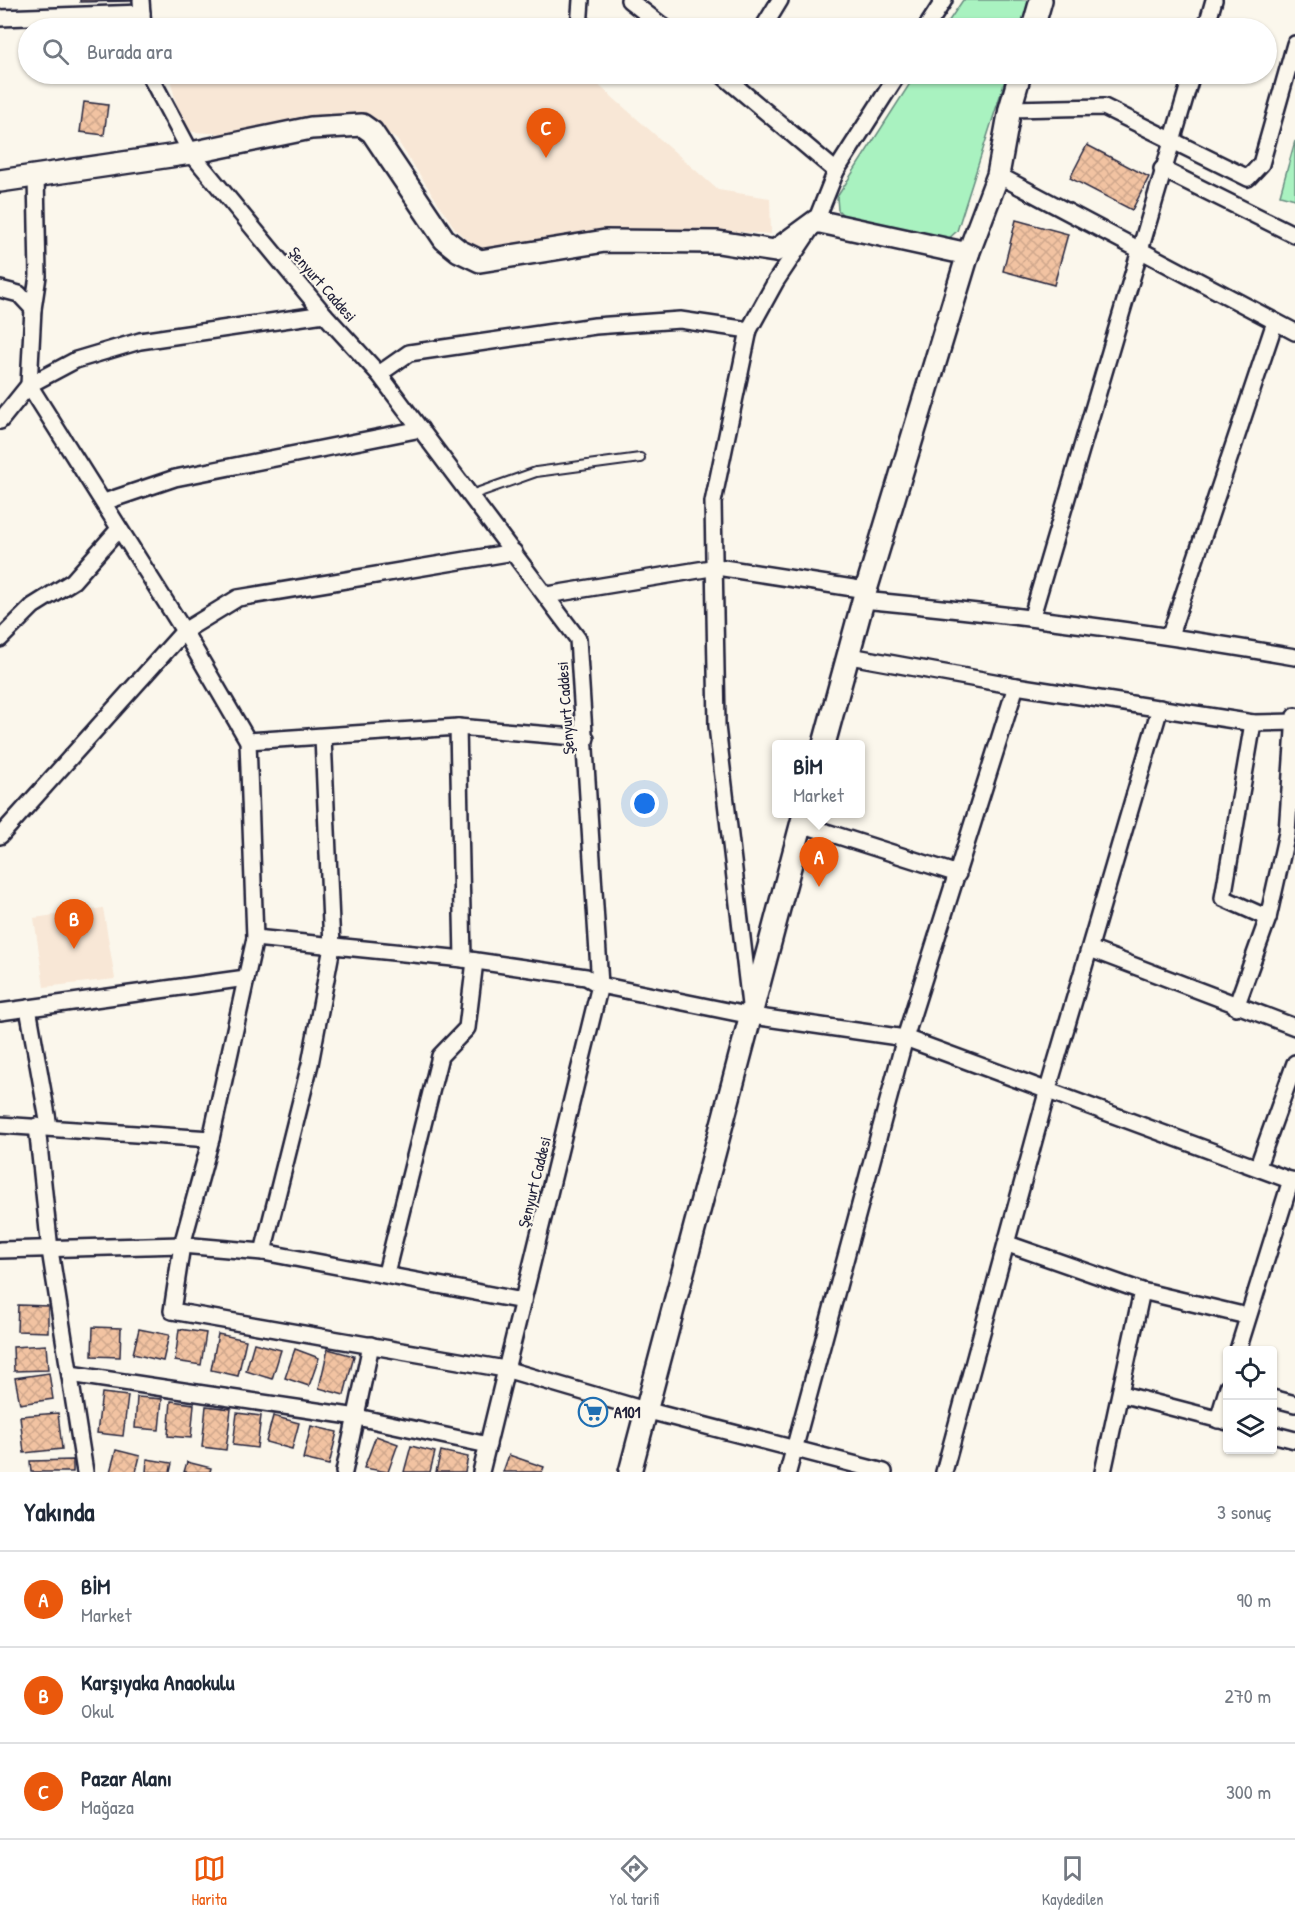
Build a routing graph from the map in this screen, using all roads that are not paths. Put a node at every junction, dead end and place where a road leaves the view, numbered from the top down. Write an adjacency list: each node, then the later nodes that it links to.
1 (581, 0): 9 (street)
2 (629, 0): 10 (street)
3 (780, 0): 11 (street)
4 (944, 0): 12 (street)
5 (1041, 0): 13 (street)
6 (1214, 0): 14 (street)
7 (142, 14): 8 (street)
8 (0, 18)
9 (580, 18)
10 (652, 18)
11 (769, 18)
12 (932, 18)
13 (1036, 18)
14 (1209, 18)
15 (1295, 44): 16 (street)
16 (1291, 67): 23 (street)
17 (154, 84): 24 (street, Şenyurt Caddesi)
18 (738, 84): 26 (street)
19 (892, 84): 26 (street)
20 (1017, 84): 22 (street)
21 (1189, 84): 23 (street)
22 (1010, 109): 23 (street); 27 (street)
23 (1171, 140): 25 (street)
24 (191, 153): 28 (street); 30 (street); 36 (street, Şenyurt Caddesi)
25 (1162, 169): 31 (street); 32 (street)
26 (836, 171): 30 (street)
27 (998, 175): 32 (street); 33 (street)
28 (36, 176): 29 (street); 35 (street)
29 (0, 181)
30 (816, 221): 33 (street); 38 (street)
31 (1295, 235)
32 (1139, 248): 37 (street); 52 (street)
33 (968, 254): 51 (street)
34 (0, 289): 35 (street)
35 (33, 309): 41 (street)
36 (324, 314): 40 (street, Şenyurt Caddesi); 41 (street)
37 (1275, 321): 39 (street); 54 (street)
38 (749, 330): 40 (street); 49 (street)
39 (1295, 332)
40 (380, 374): 43 (street, Şenyurt Caddesi)
41 (29, 386): 42 (street); 46 (street)
42 (0, 422)
43 (421, 429): 45 (street, Şenyurt Caddesi); 46 (street)
44 (640, 458): 45 (lane)
45 (471, 495): 48 (street, Şenyurt Caddesi)
46 (104, 502): 47 (street)
47 (119, 529): 53 (street); 55 (street)
48 (514, 552): 50 (street, Şenyurt Caddesi); 53 (street)
49 (717, 567): 50 (street); 51 (street); 81 (street)
50 (547, 595): 64 (street, Şenyurt Caddesi)
51 (865, 595): 52 (street); 56 (street)
52 (1032, 616): 54 (street)
53 (184, 631): 66 (street); 69 (street)
54 (1170, 635): 57 (street)
55 (0, 639)
56 (850, 656): 58 (street); 65 (street)
57 (1295, 657)
58 (1016, 687): 59 (street); 70 (street)
59 (1160, 708): 61 (street); 74 (street)
60 (1294, 720): 61 (street); 68 (street)
61 (1253, 723): 71 (street)
62 (458, 727): 63 (street); 64 (street); 75 (street)
63 (323, 736): 66 (street); 73 (street)
64 (586, 738): 77 (street, Şenyurt Caddesi)
65 (825, 740)
66 (248, 741): 72 (street)
67 (803, 819): 70 (street); 81 (street)
68 (1291, 833): 71 (street)
69 (0, 836)
70 (958, 874): 83 (street)
71 (1268, 918): 78 (street)
72 (255, 938): 73 (street); 76 (street)
73 (332, 947): 75 (street); 95 (street)
74 (1090, 949): 78 (street); 85 (street)
75 (469, 960): 77 (street); 96 (street)
76 (246, 978): 79 (street); 88 (street)
77 (600, 985): 81 (street); 98 (street, Şenyurt Caddesi)
78 (1236, 1006): 82 (street)
79 (28, 1008): 80 (street); 87 (street)
80 (0, 1012)
81 (752, 1016): 83 (street); 107 (street)
82 (1295, 1027)
83 (904, 1038): 85 (street); 113 (street)
84 (1295, 1063): 89 (street)
85 (1048, 1089): 89 (street); 91 (street)
86 (0, 1125): 87 (street)
87 (43, 1126): 88 (street); 94 (street)
88 (211, 1139): 92 (street)
89 (1258, 1166): 90 (street)
90 (1293, 1181): 99 (street)
91 (1008, 1244): 97 (street); 120 (street)
92 (182, 1245): 94 (street); 95 (street); 100 (street)
93 (0, 1250): 94 (street)
94 (51, 1250): 103 (street)
95 (263, 1252): 96 (street)
96 (386, 1274): 98 (street)
97 (1142, 1291): 99 (street); 104 (street)
98 (523, 1301): 102 (street, Şenyurt Caddesi)
99 (1248, 1316): 101 (street)
100 (371, 1345): 102 (street); 108 (street)
101 (1239, 1346)
102 (505, 1369): 107 (street); 112 (street, Şenyurt Caddesi)
103 (70, 1374): 108 (street); 114 (street)
104 (1121, 1394): 109 (street); 121 (street)
105 (1277, 1399): 106 (street)
106 (1295, 1404)
107 (645, 1410): 113 (street); 117 (street)
108 (357, 1417): 112 (street); 115 (street)
109 (1223, 1421)
110 (1277, 1435): 111 (street)
111 (1295, 1440)
112 (488, 1445): 116 (street, Şenyurt Caddesi)
113 (794, 1448): 118 (street); 119 (street)
114 (85, 1472)
115 (344, 1472)
116 (481, 1472)
117 (630, 1472)
118 (788, 1472)
119 (884, 1472)
120 (944, 1472)
121 (1103, 1472)

